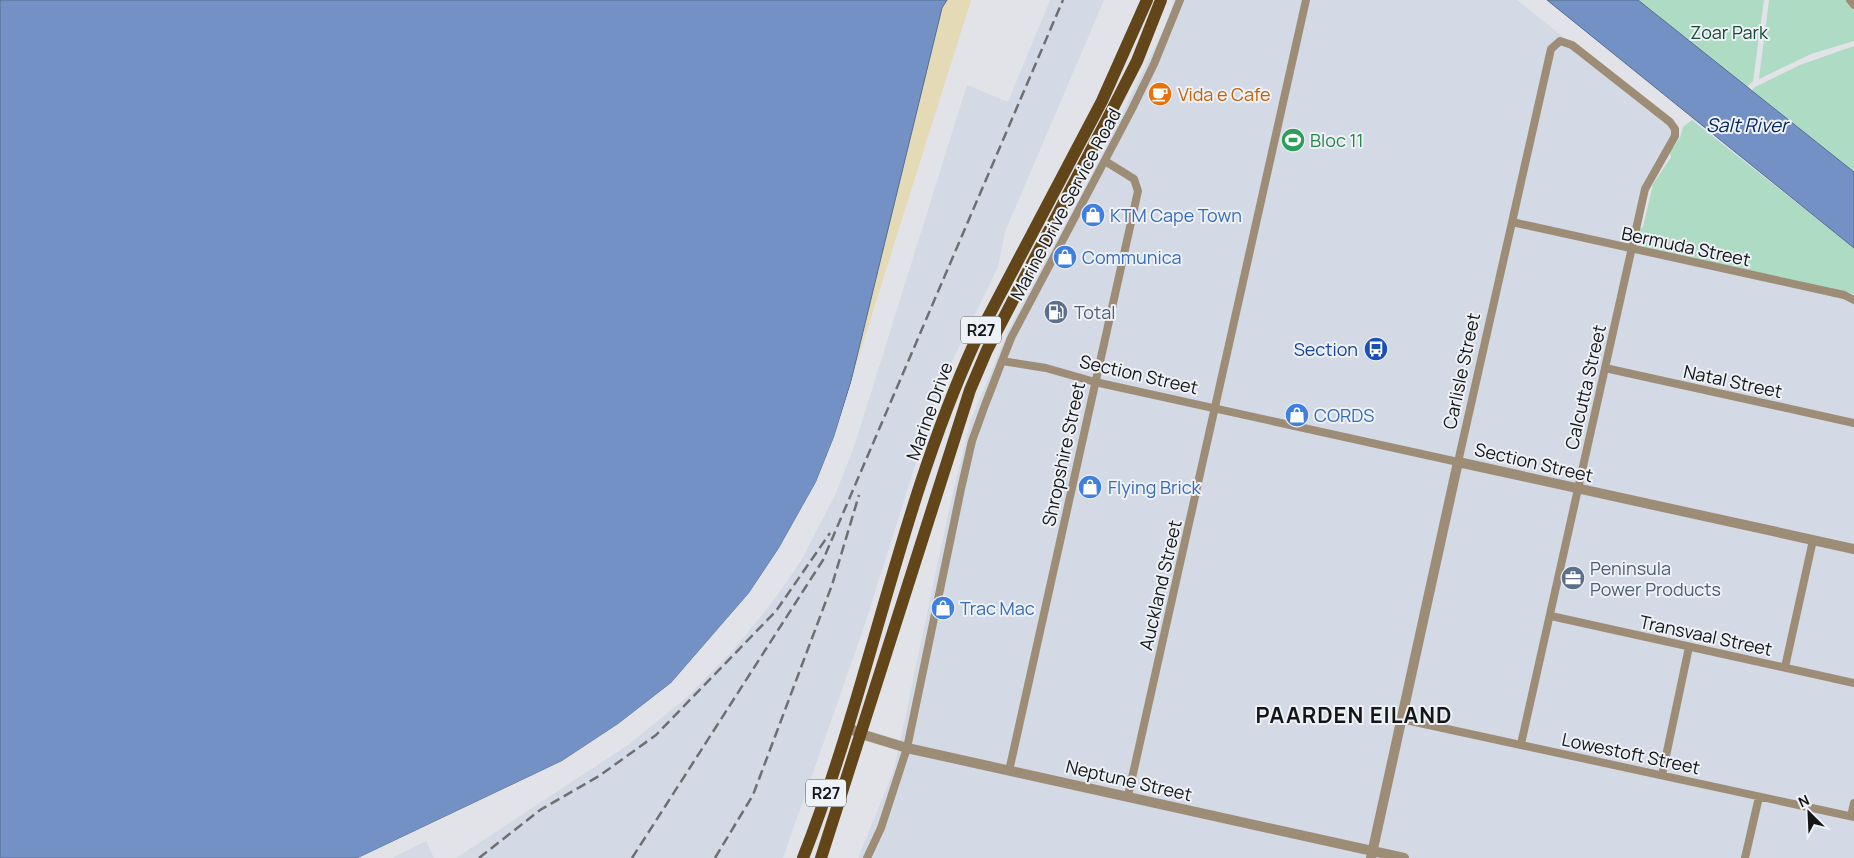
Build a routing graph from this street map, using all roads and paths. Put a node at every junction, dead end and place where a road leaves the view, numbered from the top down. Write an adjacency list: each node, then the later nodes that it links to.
1 (1147, 0): 26 (main road, Marine Drive / R27)
2 (1161, 0): 27 (main road, Marine Drive / R27)
3 (1180, 0): 8 (street, Marine Drive Service Road)
4 (1306, 0): 15 (street, Auckland Street)
5 (1850, 0): 6 (street)
6 (1854, 5)
7 (1675, 132): 9 (street, Carlisle Street); 10 (street, Calcutta Street)
8 (1105, 161): 12 (street, Marine Drive Service Road); 14 (street, Shropshire Street)
9 (1512, 222): 10 (street, Bermuda Street); 17 (street, Carlisle Street)
10 (1630, 249): 11 (street, Bermuda Street); 13 (street, Calcutta Street)
11 (1854, 300)
12 (1002, 361): 14 (street, Section Street); 29 (street, Marine Drive Service Road)
13 (1605, 368): 16 (street, Natal Street); 18 (street, Calcutta Street)
14 (1094, 382): 15 (street, Section Street); 30 (street, Shropshire Street)
15 (1215, 408): 17 (street, Section Street); 32 (street, Auckland Street)
16 (1854, 423)
17 (1458, 462): 18 (street, Section Street); 25 (street, Carlisle Street)
18 (1578, 489): 19 (street, Section Street); 21 (street, Calcutta Street)
19 (1813, 540): 20 (street, Section Street); 23 (street)
20 (1854, 549)
21 (1551, 616): 22 (street, Transvaal Street); 28 (street, Calcutta Street)
22 (1689, 647): 23 (street, Transvaal Street); 31 (street)
23 (1785, 667): 24 (street, Transvaal Street)
24 (1854, 683)
25 (1401, 719): 28 (street, Lowestoft Street); 36 (street, Carlisle Street)
26 (849, 728): 27 (street, Neptune Street); 37 (main road, Marine Drive / R27)
27 (861, 734): 29 (street, Neptune Street); 38 (main road, Marine Drive / R27)
28 (1521, 744): 31 (street, Lowestoft Street)
29 (907, 748): 30 (street, Neptune Street); 39 (street, Marine Drive Service Road)
30 (1009, 770): 32 (street, Neptune Street)
31 (1662, 775): 33 (street, Lowestoft Street)
32 (1128, 796): 36 (street, Neptune Street)
33 (1759, 797): 35 (street, Lowestoft Street); 41 (street)
34 (1854, 802): 35 (street)
35 (1852, 817)
36 (1372, 855): 40 (street, Neptune Street)
37 (803, 858)
38 (821, 858)
39 (866, 858)
40 (1404, 858)
41 (1745, 858)

